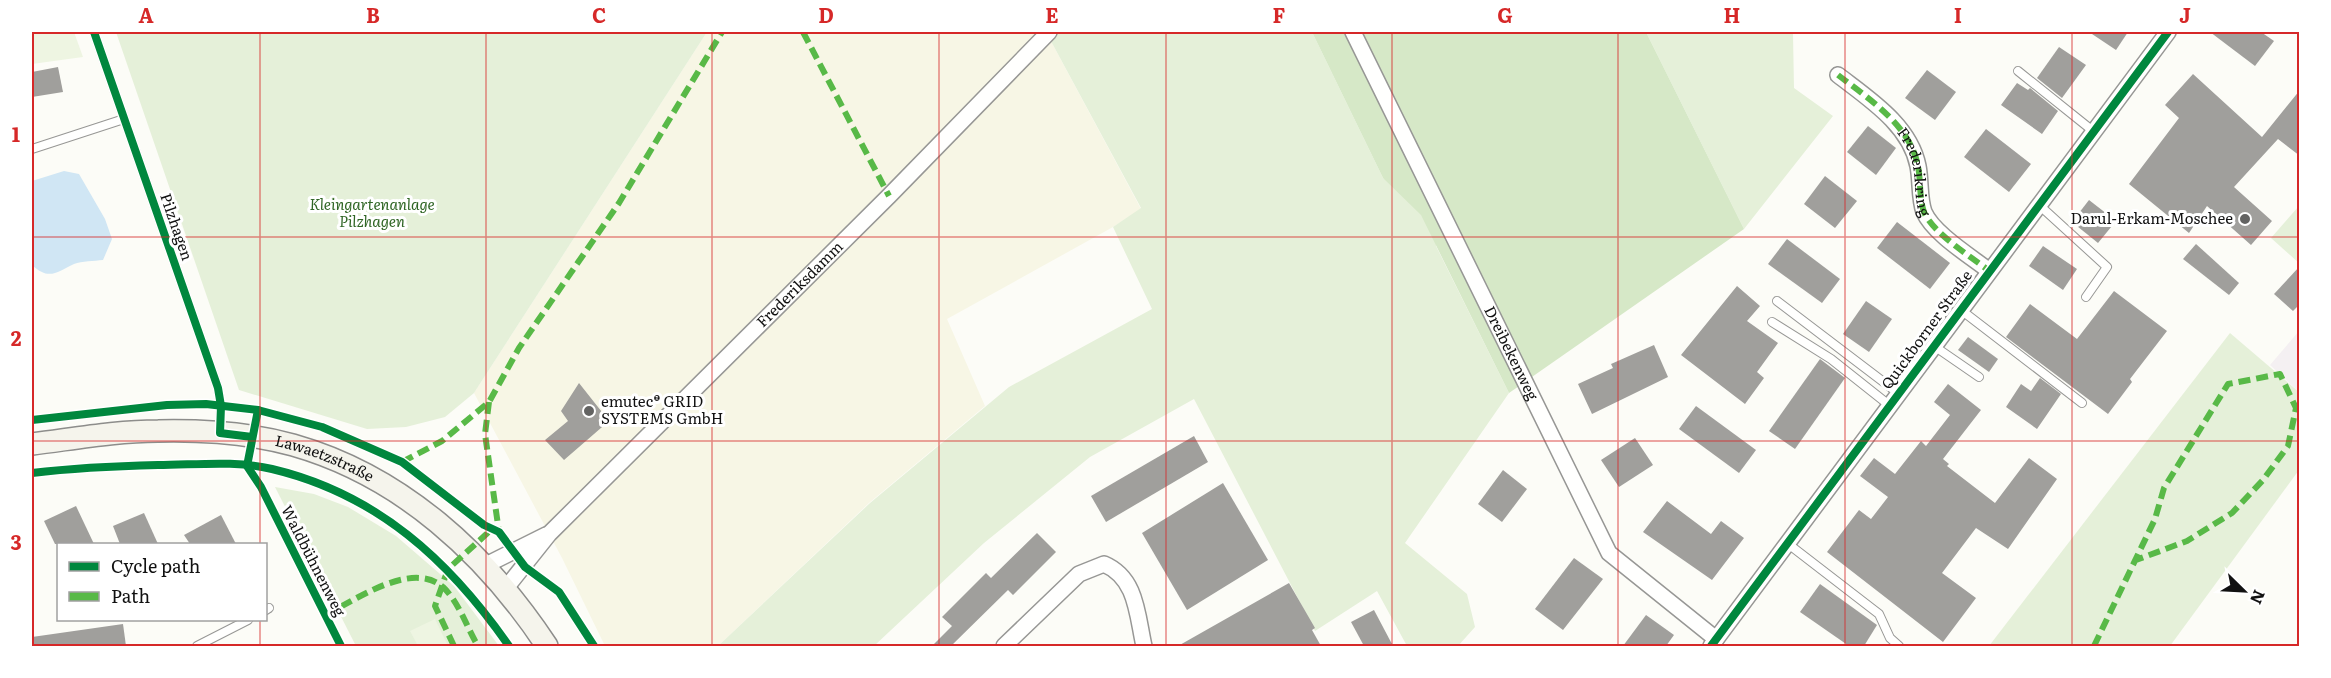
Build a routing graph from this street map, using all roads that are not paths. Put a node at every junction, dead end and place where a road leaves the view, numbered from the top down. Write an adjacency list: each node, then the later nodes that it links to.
1 (94, 32): 7 (lane, Pilzhagen)
2 (1049, 32): 22 (street, Frederiksdamm)
3 (1353, 32): 27 (street, Dreibekenweg)
4 (2168, 32): 8 (street, Quickborner Straße)
5 (2018, 72): 8 (lane)
6 (1838, 75): 11 (street, Frederikring)
7 (124, 119): 9 (lane); 20 (lane, Pilzhagen)
8 (2093, 131): 10 (street, Quickborner Straße)
9 (32, 149)
10 (2038, 204): 11 (street, Quickborner Straße); 12 (lane)
11 (1988, 270): 14 (street, Quickborner Straße)
12 (2086, 297)
13 (1777, 301): 18 (lane)
14 (1960, 309): 16 (street, Quickborner Straße); 19 (lane)
15 (1772, 322): 18 (lane)
16 (1933, 345): 17 (lane); 18 (street, Quickborner Straße)
17 (1979, 377)
18 (1893, 399): 23 (street, Quickborner Straße)
19 (2082, 403)
20 (220, 433): 21 (street, Lawaetzstraße); 24 (street, Lawaetzstraße)
21 (32, 444)
22 (549, 534): 24 (street, Frederiksdamm); 25 (street, Frederiksdamm)
23 (1787, 543): 27 (street, Quickborner Straße); 32 (lane)
24 (486, 565): 25 (street, Lawaetzstraße)
25 (506, 588): 29 (street, Lawaetzstraße)
26 (246, 621): 28 (lane)
27 (1717, 644)
28 (197, 646)
29 (547, 646)
30 (1004, 646): 31 (street)
31 (1144, 646)
32 (1899, 646)

